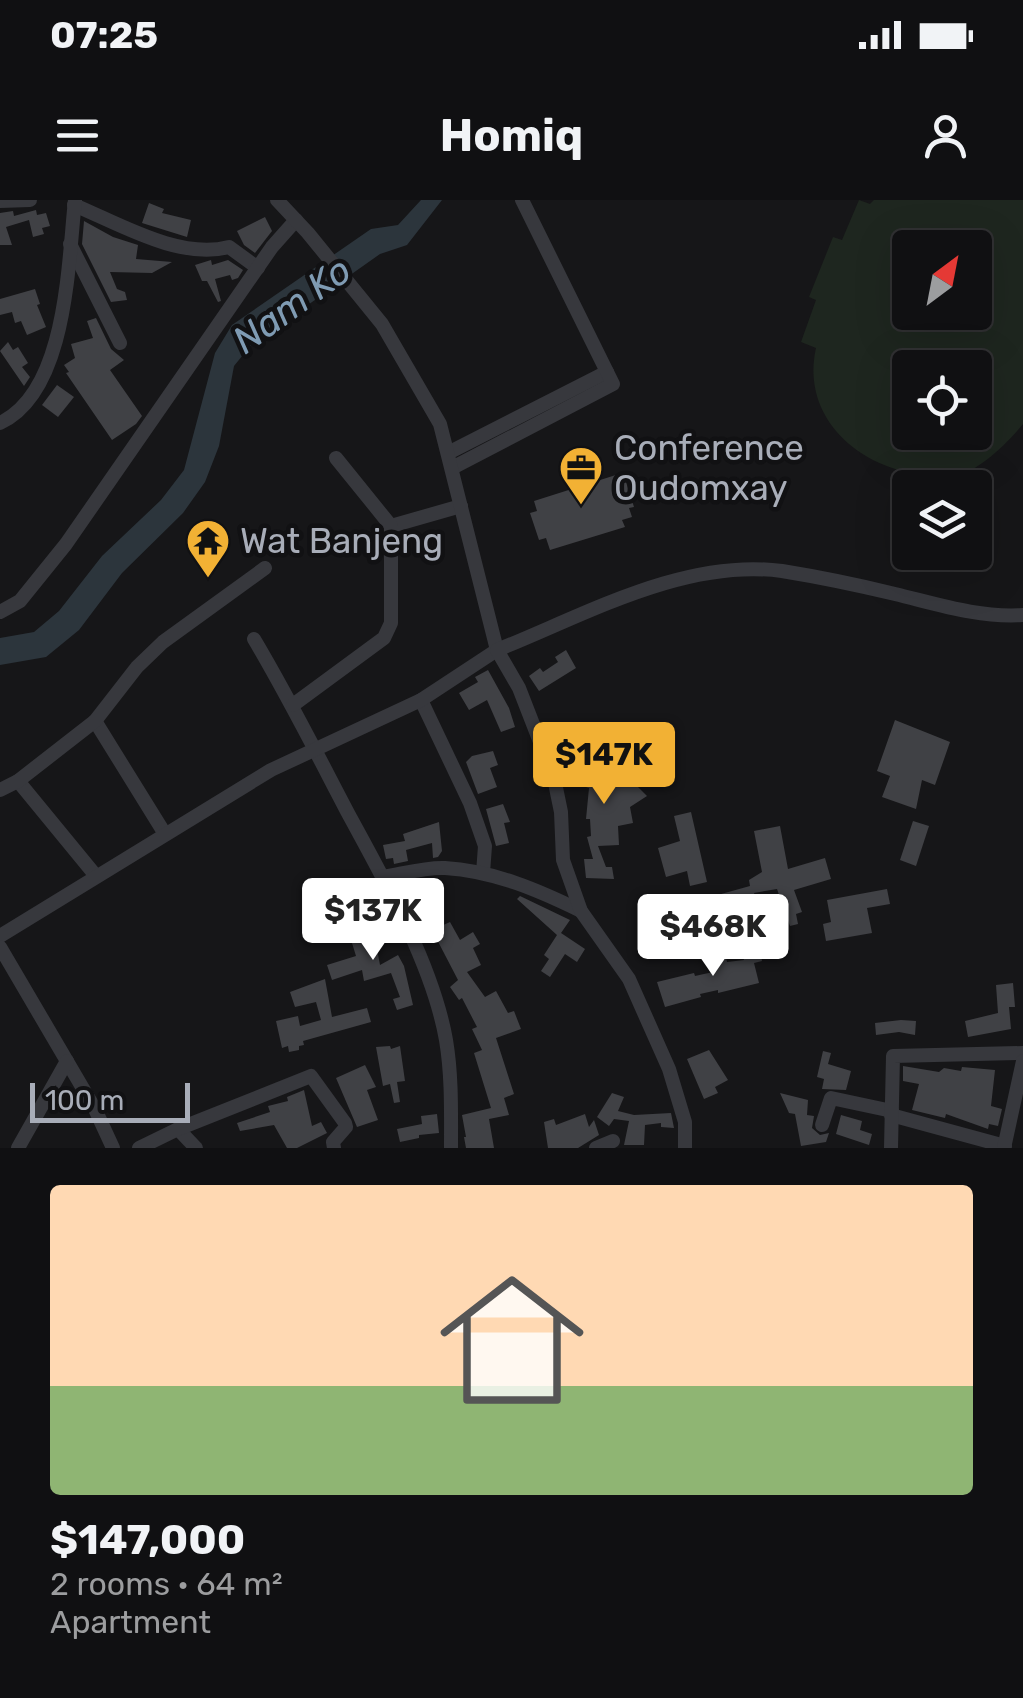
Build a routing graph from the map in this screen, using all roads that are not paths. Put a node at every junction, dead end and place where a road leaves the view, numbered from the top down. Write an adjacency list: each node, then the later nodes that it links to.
1 (30, 200): 4 (street)
2 (277, 200): 6 (street)
3 (522, 200): 12 (street)
4 (0, 201)
5 (74, 202): 7 (street); 8 (street)
6 (296, 220): 8 (street); 12 (street)
7 (70, 243): 9 (street); 10 (street)
8 (258, 268): 16 (street)
9 (120, 342)
10 (0, 423)
11 (336, 458): 14 (street)
12 (450, 461): 13 (street)
13 (460, 506): 14 (street); 19 (street)
14 (391, 526): 21 (street)
15 (266, 568): 22 (street)
16 (0, 612)
17 (1023, 615): 19 (street)
18 (254, 638): 21 (street)
19 (497, 650): 20 (street); 30 (street)
20 (421, 700): 23 (street); 27 (street)
21 (293, 705): 23 (street)
22 (94, 721): 24 (street); 26 (street)
23 (315, 750): 26 (street); 29 (street)
24 (18, 782): 25 (street); 28 (street)
25 (0, 790)
26 (164, 834): 28 (street)
27 (482, 873): 29 (street); 30 (street)
28 (96, 876): 31 (street)
29 (382, 876): 45 (street)
30 (581, 911): 47 (street)
31 (0, 936)
32 (0, 947): 34 (street)
33 (1023, 1057): 35 (street); 39 (street)
34 (67, 1061): 40 (street); 41 (street)
35 (892, 1113): 36 (street); 39 (street); 48 (street)
36 (822, 1125)
37 (178, 1129): 42 (street); 43 (street); 44 (street)
38 (613, 1141): 46 (street)
39 (1005, 1147)
40 (18, 1148)
41 (113, 1148)
42 (139, 1148)
43 (196, 1148)
44 (334, 1148)
45 (451, 1148)
46 (596, 1148)
47 (684, 1148)
48 (891, 1148)

